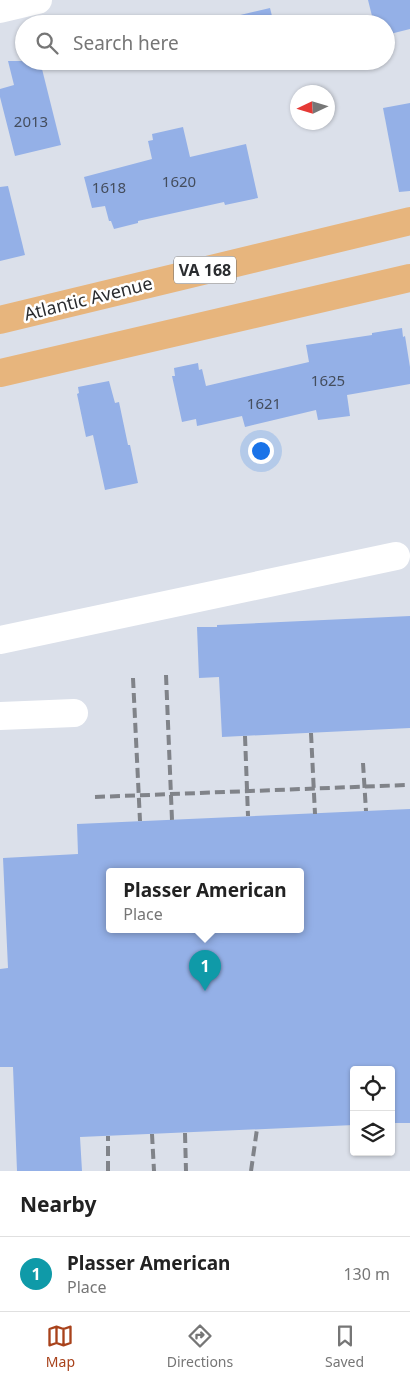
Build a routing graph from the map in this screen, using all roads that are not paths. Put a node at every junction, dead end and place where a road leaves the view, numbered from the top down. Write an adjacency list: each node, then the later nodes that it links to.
1 (38, 0): 2 (street)
2 (0, 9)
3 (410, 221): 5 (main road, Atlantic Avenue / VA 168)
4 (410, 278): 6 (main road)
5 (0, 320)
6 (0, 373)
7 (396, 556): 8 (street)
8 (0, 640)
9 (74, 713): 10 (street)
10 (0, 716)

